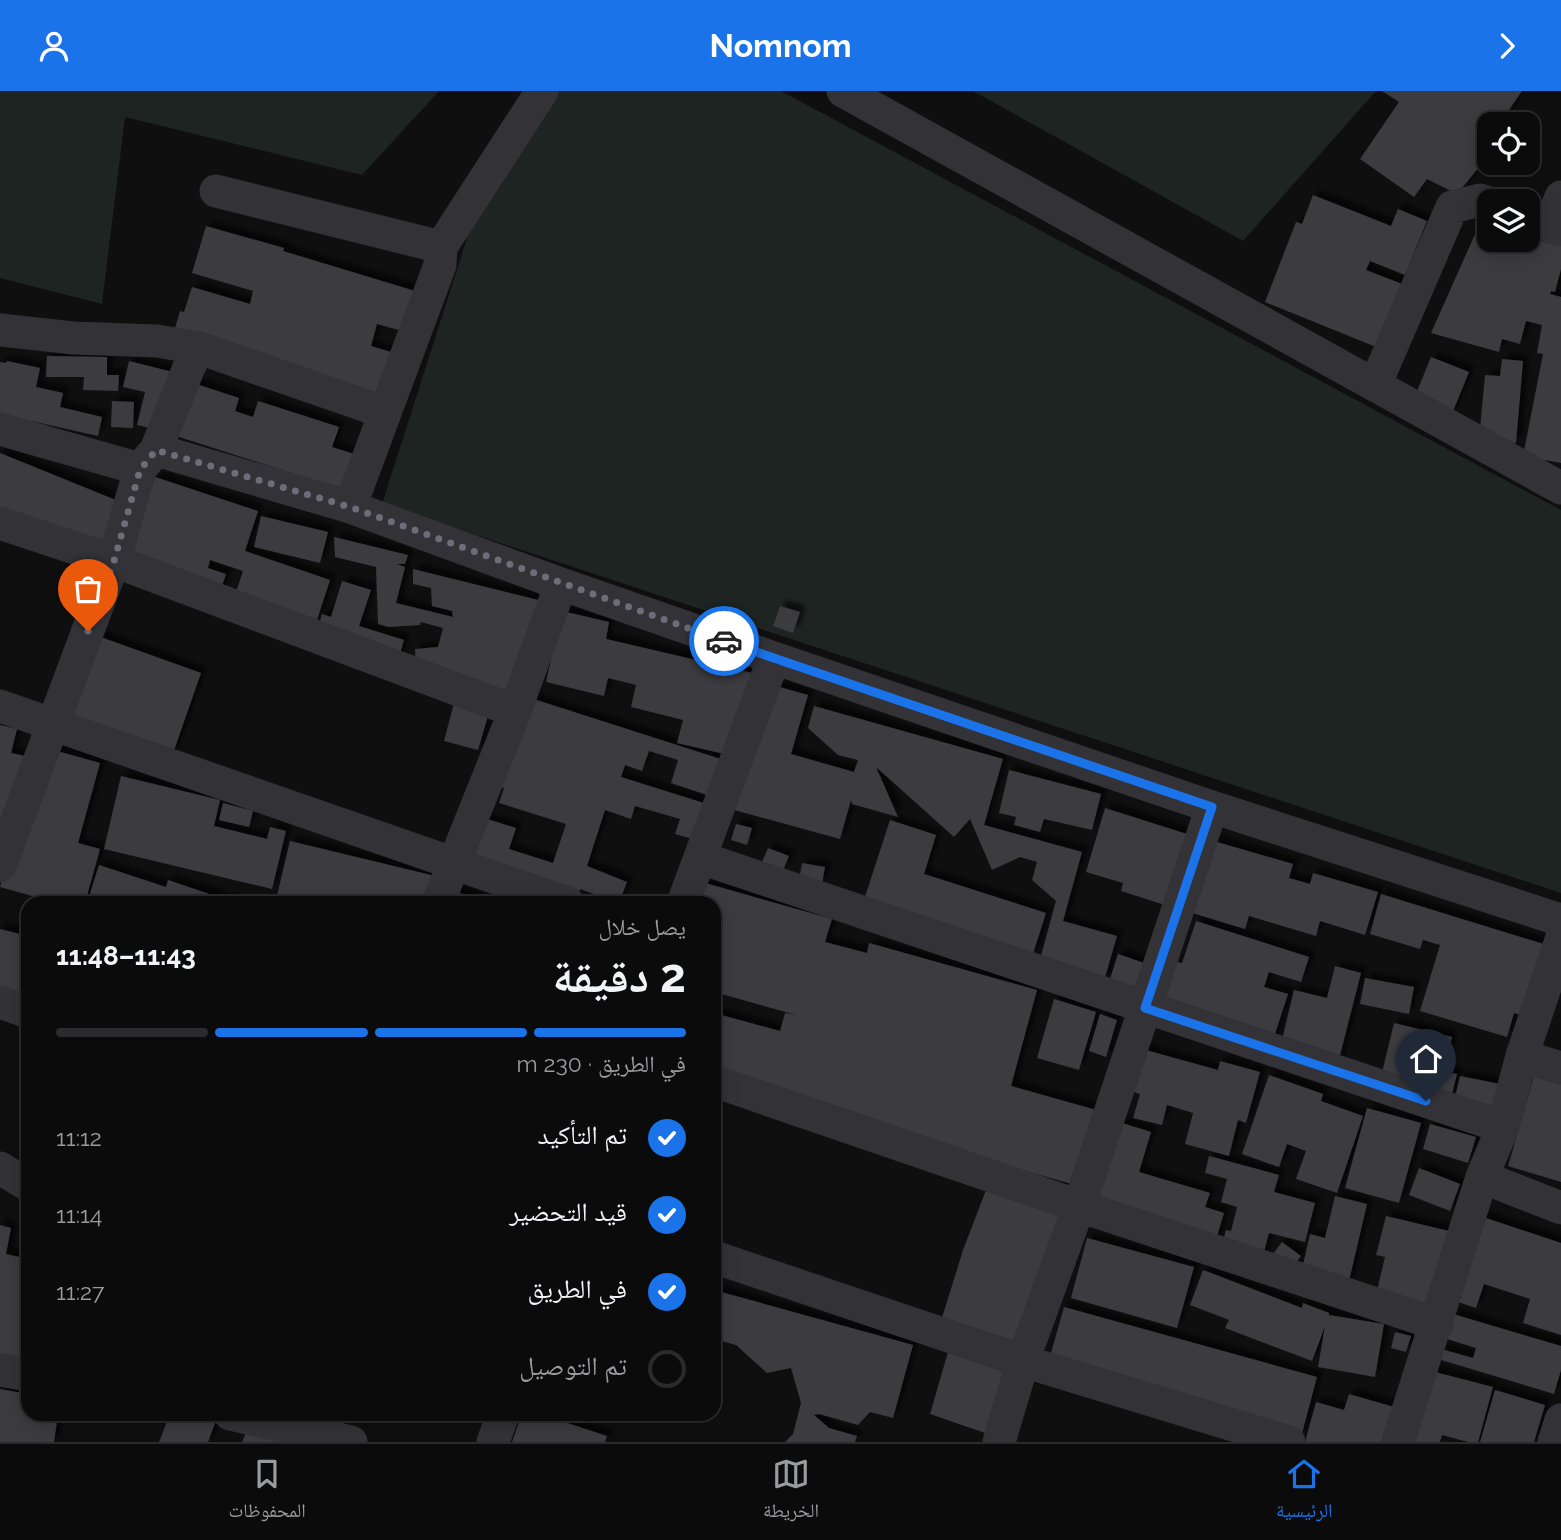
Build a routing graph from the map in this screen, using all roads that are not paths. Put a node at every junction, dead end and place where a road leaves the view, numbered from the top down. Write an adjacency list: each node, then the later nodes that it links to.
1 (542, 91): 7 (street)
2 (843, 91): 10 (street)
3 (216, 191): 7 (street)
4 (1561, 197): 6 (street)
5 (1477, 201): 10 (street)
6 (1546, 225)
7 (442, 247): 11 (street)
8 (0, 330): 9 (street)
9 (199, 348): 11 (street); 13 (street)
10 (1376, 385): 14 (street)
11 (384, 412): 15 (street)
12 (0, 429): 13 (street)
13 (148, 460): 15 (street); 17 (street)
14 (1561, 488)
15 (350, 507): 18 (street)
16 (0, 523): 17 (street)
17 (114, 561): 21 (street); 22 (street)
18 (561, 584): 19 (street); 21 (street)
19 (774, 658): 23 (street); 24 (street)
20 (0, 706): 22 (street)
21 (515, 711): 25 (street)
22 (52, 725): 25 (street); 26 (street)
23 (1212, 807): 30 (street); 33 (street)
24 (701, 858): 29 (street); 33 (street)
25 (454, 864): 27 (street); 28 (street)
26 (0, 866)
27 (441, 896)
28 (548, 896)
29 (686, 896)
30 (1561, 920)
31 (1561, 940): 35 (street)
32 (0, 1002): 34 (street)
33 (1145, 1008): 38 (street); 42 (street)
34 (21, 1010)
35 (1522, 1056): 36 (street); 38 (street)
36 (1561, 1068)
37 (721, 1083): 42 (street)
38 (1503, 1127): 40 (street)
39 (0, 1168): 41 (street)
40 (1482, 1177): 43 (street); 45 (street)
41 (21, 1181)
42 (1079, 1206): 45 (street); 46 (street)
43 (1561, 1208)
44 (721, 1259): 46 (street)
45 (1437, 1324): 58 (street)
46 (1023, 1361): 56 (street); 57 (street)
47 (0, 1370): 48 (street)
48 (21, 1374)
49 (1561, 1420): 59 (street)
50 (228, 1421): 53 (street)
51 (261, 1421): 54 (street)
52 (500, 1421): 55 (street)
53 (221, 1442)
54 (351, 1442)
55 (493, 1442)
56 (999, 1442)
57 (1289, 1442)
58 (1398, 1442)
59 (1554, 1442)

